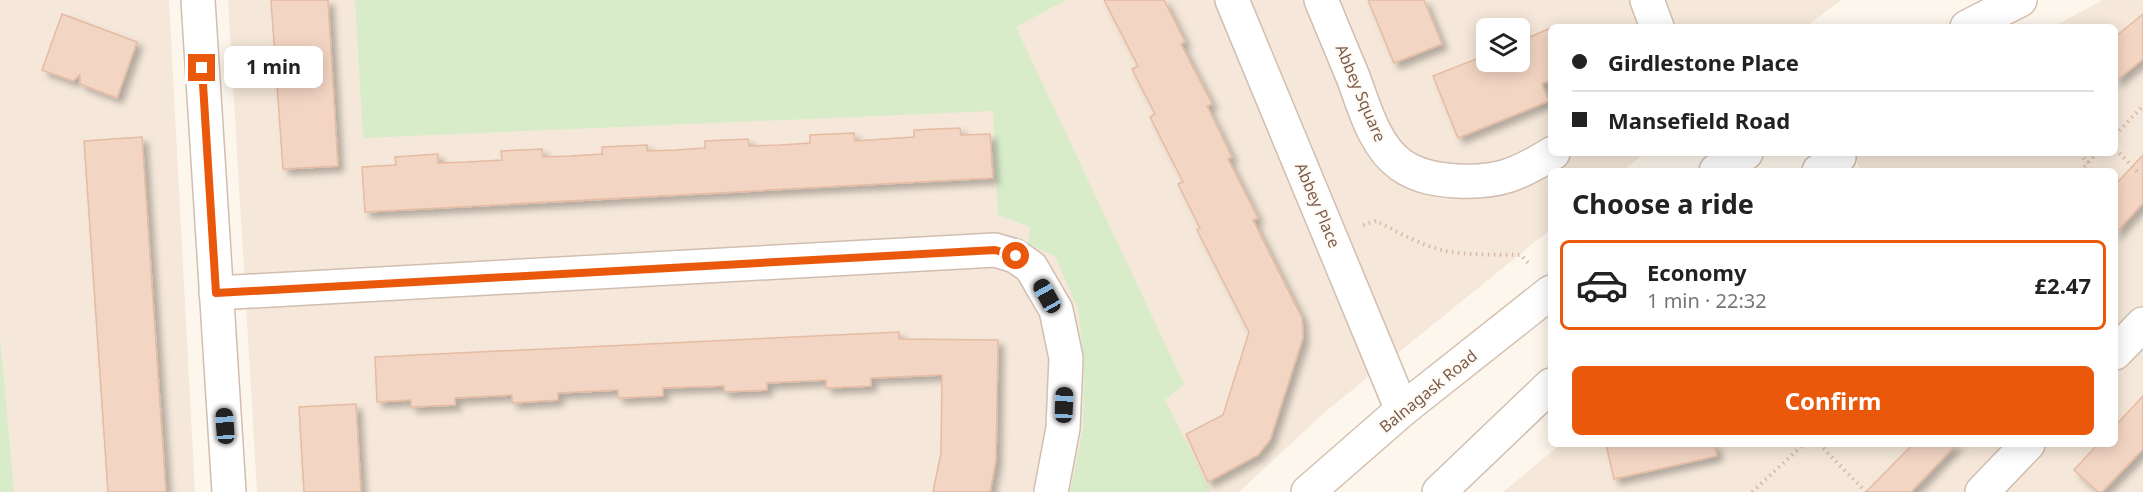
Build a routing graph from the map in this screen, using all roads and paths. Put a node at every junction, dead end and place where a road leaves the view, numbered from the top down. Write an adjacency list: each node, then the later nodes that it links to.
1 (198, 0): 21 (street)
2 (1232, 0): 19 (street, Abbey Place)
3 (1321, 0): 11 (street, Abbey Square)
4 (1647, 0): 6 (street)
5 (2020, 0): 7 (street)
6 (1656, 24)
7 (1973, 24)
8 (2143, 106): 9 (path)
9 (2118, 132)
10 (2118, 152): 18 (path)
11 (1548, 156)
12 (1741, 156): 16 (street)
13 (2082, 156): 15 (path)
14 (2094, 156): 15 (path)
15 (2088, 163): 17 (path)
16 (1722, 168)
17 (2083, 168)
18 (2139, 173)
19 (1332, 236): 20 (path); 25 (street, Abbey Place)
20 (1543, 282): 25 (street, Balnagask Road)
21 (216, 293): 29 (street); 30 (street)
22 (2143, 324): 23 (street)
23 (2118, 350)
24 (1548, 388): 32 (street)
25 (1402, 410): 31 (street, Balnagask Road)
26 (1801, 447): 33 (path)
27 (1822, 447): 34 (path)
28 (2025, 447): 35 (street)
29 (229, 492)
30 (1051, 492)
31 (1308, 492)
32 (1439, 492)
33 (1752, 492)
34 (1866, 492)
35 (1982, 492)

